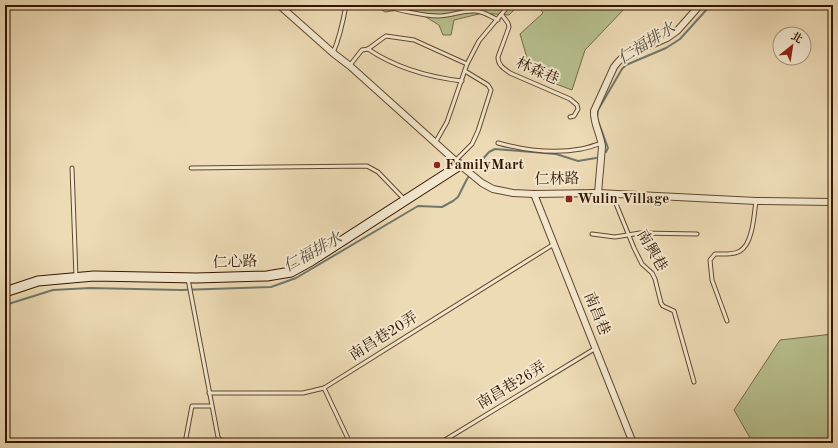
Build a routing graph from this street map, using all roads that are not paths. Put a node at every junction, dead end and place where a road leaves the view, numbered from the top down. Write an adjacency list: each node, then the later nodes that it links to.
1 (279, 5): 9 (street, 仁林路)
2 (346, 5): 9 (lane)
3 (384, 5): 7 (lane)
4 (509, 5): 6 (lane)
5 (700, 5): 17 (street)
6 (502, 15): 7 (lane); 14 (lane, 林森巷)
7 (498, 20): 10 (lane)
8 (368, 49): 10 (lane); 11 (lane); 13 (lane)
9 (333, 53): 11 (street, 仁林路)
10 (467, 64): 12 (lane)
11 (350, 66): 15 (street, 仁林路)
12 (466, 71): 13 (lane); 18 (lane)
13 (462, 81): 15 (lane)
14 (570, 118)
15 (435, 142): 18 (street, 仁林路)
16 (498, 143): 17 (lane)
17 (602, 143): 21 (street)
18 (461, 165): 22 (street, 仁林路); 24 (street, 仁心路)
19 (72, 168): 31 (lane)
20 (191, 168): 24 (lane)
21 (598, 193): 22 (street, 仁林路); 23 (street, 仁林路)
22 (534, 194): 30 (street, 南昌巷)
23 (612, 194): 25 (street, 仁林路); 29 (lane, 南興巷)
24 (405, 200): 32 (street, 仁心路)
25 (756, 201): 26 (street, 仁林路); 34 (lane)
26 (833, 202)
27 (592, 234): 29 (lane)
28 (697, 234): 29 (lane)
29 (629, 235): 36 (lane, 南興巷)
30 (554, 244): 35 (street, 南昌巷); 37 (lane, 南昌巷20弄)
31 (76, 278): 32 (street, 仁心路); 33 (street, 仁心路)
32 (188, 282): 38 (lane)
33 (5, 292)
34 (727, 321)
35 (596, 348): 43 (lane, 南昌巷26弄); 44 (street, 南昌巷)
36 (694, 382)
37 (324, 388): 38 (lane, 南昌巷20弄); 42 (lane)
38 (210, 393): 39 (lane)
39 (212, 406): 40 (lane); 41 (lane)
40 (185, 443)
41 (222, 443)
42 (350, 443)
43 (440, 443)
44 (634, 443)

